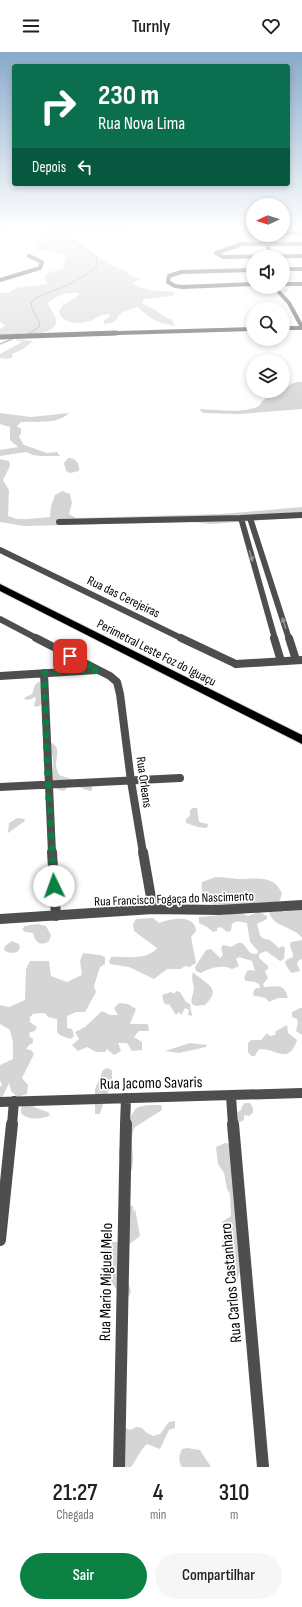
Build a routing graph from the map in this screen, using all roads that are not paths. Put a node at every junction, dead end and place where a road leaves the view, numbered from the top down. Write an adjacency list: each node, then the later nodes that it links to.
1 (284, 294): 5 (street)
2 (285, 294): 3 (street)
3 (302, 318)
4 (290, 328): 5 (street)
5 (302, 328)
6 (246, 329): 7 (street)
7 (0, 337)
8 (302, 515): 10 (street)
9 (240, 518): 10 (street); 11 (street); 16 (street, one-way to 16)
10 (250, 518): 15 (street, one-way to 10)
11 (59, 522)
12 (0, 550): 16 (street, Rua das Cerejeiras)
13 (0, 586): 20 (highway, Perimetral Leste Foz do Iguaçu)
14 (0, 619): 17 (street, Rua Orleans)
15 (299, 660): 16 (street)
16 (281, 661)
17 (98, 670): 18 (street); 22 (street, Rua Orleans)
18 (44, 673): 19 (street); 23 (street)
19 (0, 676)
20 (302, 740)
21 (180, 778): 22 (street)
22 (131, 781): 23 (street); 26 (street, Rua Orleans)
23 (48, 784): 24 (street); 27 (street)
24 (0, 787)
25 (302, 905): 26 (street, Rua Francisco Fogaça do Nascimento)
26 (153, 909): 27 (street, Rua Francisco Fogaça do Nascimento)
27 (56, 916): 28 (street, Rua Francisco Fogaça do Nascimento)
28 (0, 919)
29 (302, 1093): 30 (street, Rua Jacomo Savaris)
30 (231, 1096): 31 (street, Rua Jacomo Savaris); 36 (street, Rua Carlos Castanharo)
31 (126, 1098): 32 (street, Rua Jacomo Savaris); 35 (street, Rua Mario Miguel Melo)
32 (14, 1101): 33 (street, Rua Jacomo Savaris); 34 (street)
33 (0, 1102)
34 (0, 1240)
35 (119, 1467)
36 (264, 1467)

